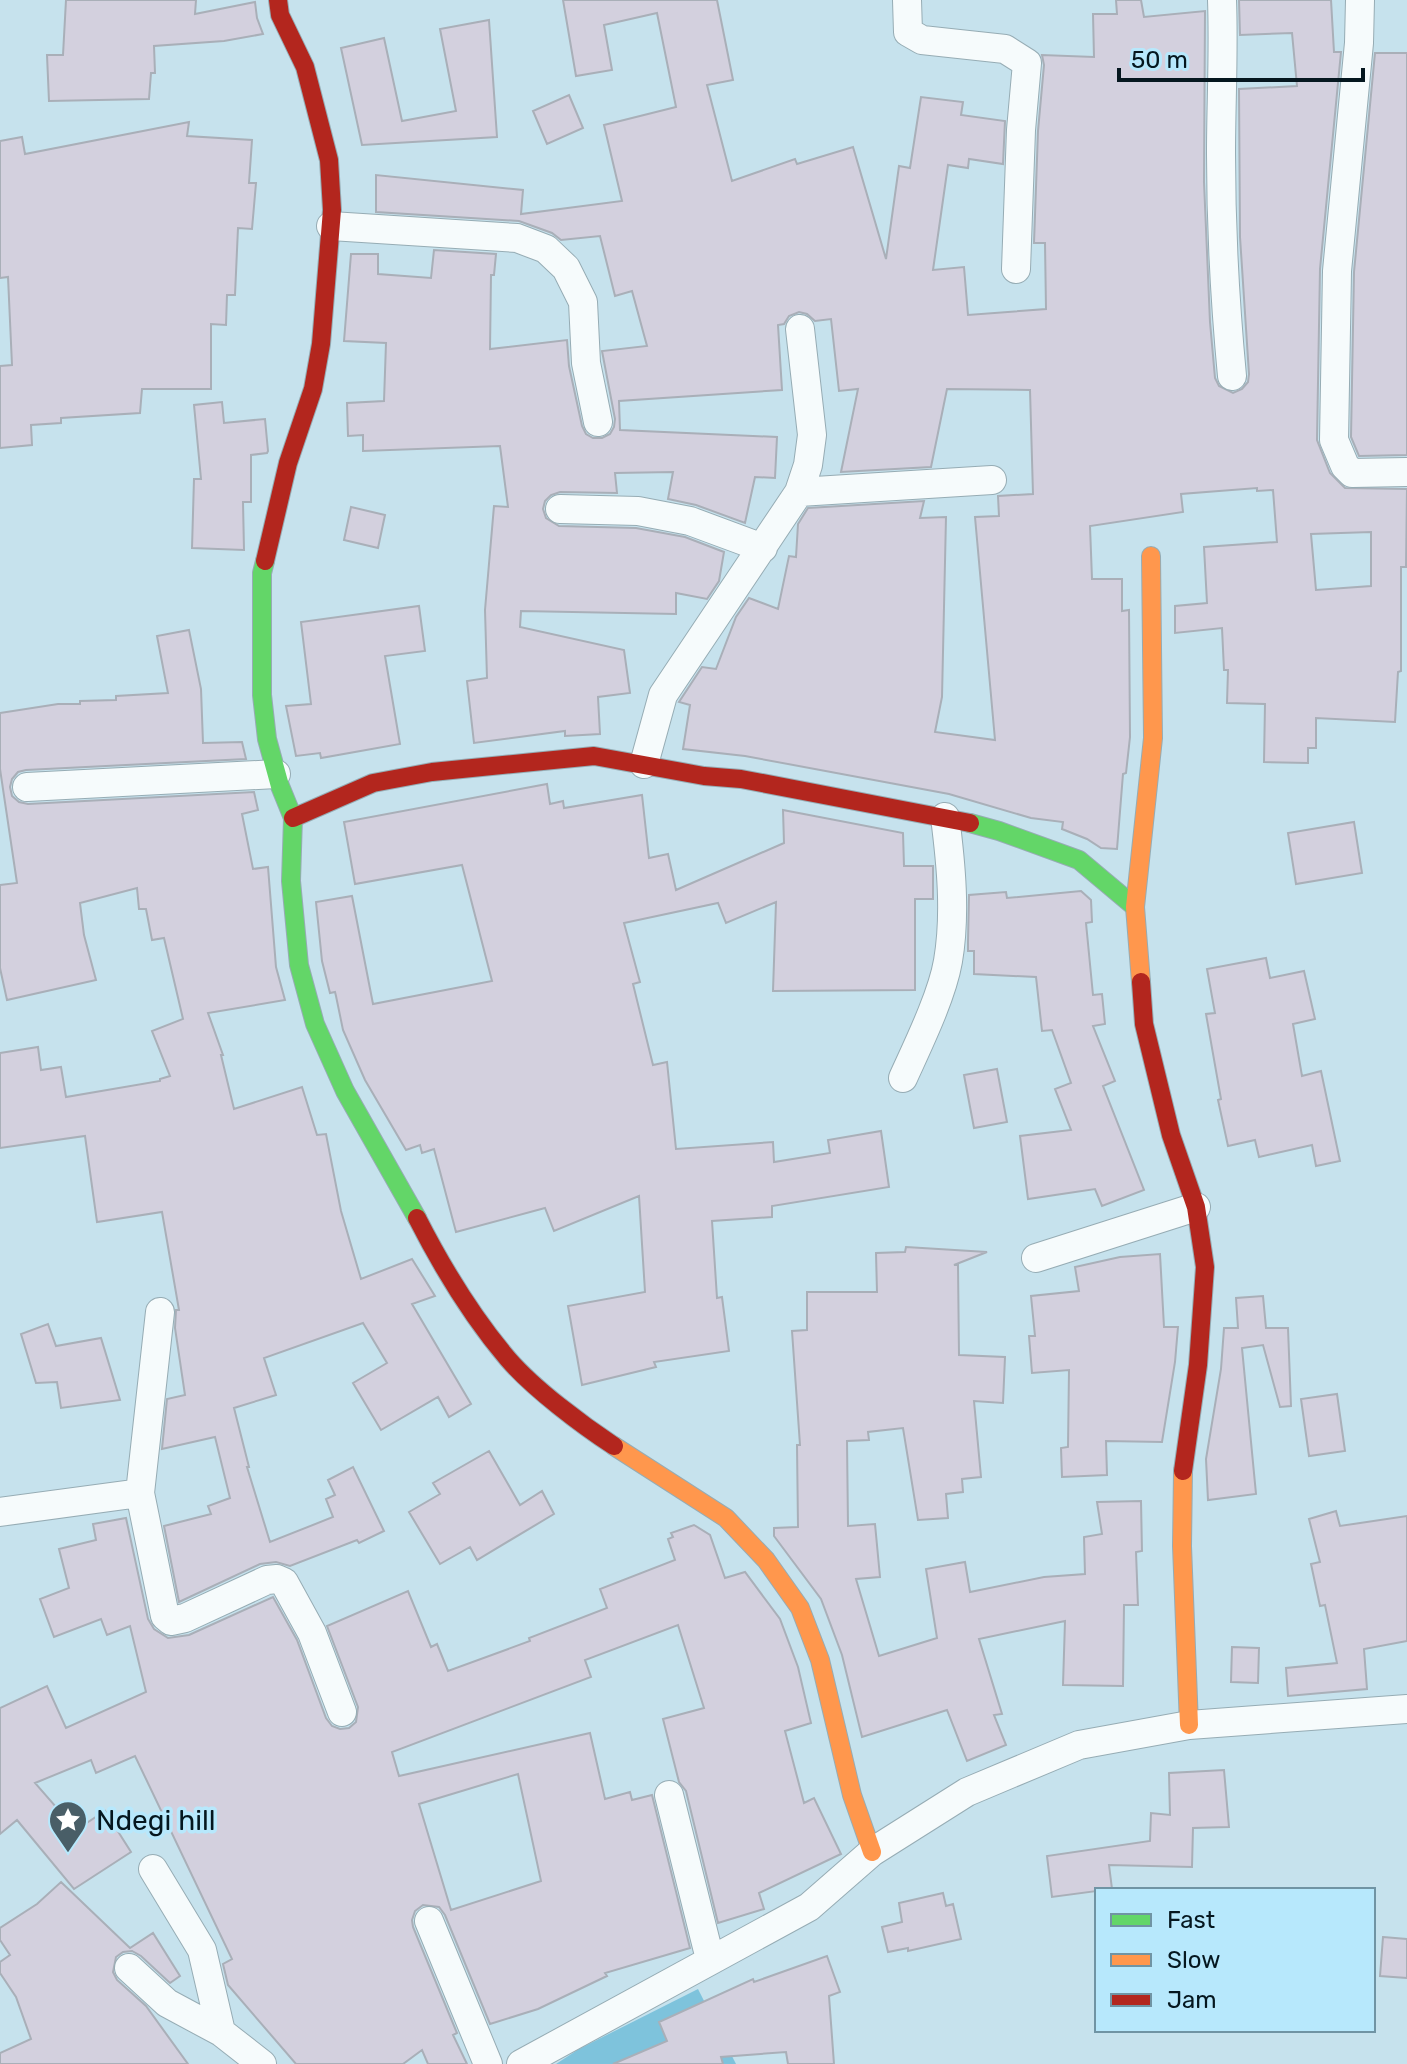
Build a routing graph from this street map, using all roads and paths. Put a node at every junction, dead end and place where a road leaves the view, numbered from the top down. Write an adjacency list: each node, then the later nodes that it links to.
1 (278, 0): 5 (street)
2 (907, 0): 6 (street)
3 (1222, 0): 8 (street)
4 (1360, 0): 10 (street)
5 (331, 226): 9 (street); 17 (street)
6 (1016, 269)
7 (800, 329): 12 (street)
8 (1232, 376)
9 (598, 422)
10 (1407, 472)
11 (992, 480): 12 (street)
12 (799, 492): 14 (street)
13 (560, 509): 14 (street)
14 (763, 548): 16 (street)
15 (1151, 556): 21 (street)
16 (644, 764): 19 (street); 20 (street)
17 (276, 774): 18 (street); 20 (street)
18 (27, 787)
19 (945, 817): 21 (street); 22 (street)
20 (293, 818): 32 (street)
21 (1135, 907): 23 (street)
22 (903, 1078)
23 (1196, 1207): 24 (street); 30 (street)
24 (1036, 1258)
25 (160, 1312): 26 (street)
26 (140, 1493): 27 (street); 29 (street)
27 (0, 1512)
28 (1407, 1709): 30 (street)
29 (342, 1712)
30 (1189, 1725): 32 (street)
31 (669, 1795): 35 (street)
32 (872, 1852): 35 (street)
33 (153, 1869): 37 (street)
34 (429, 1921): 39 (street)
35 (710, 1959): 40 (street)
36 (129, 1968): 37 (street)
37 (221, 2032): 38 (street)
38 (262, 2064)
39 (488, 2064)
40 (521, 2064)

